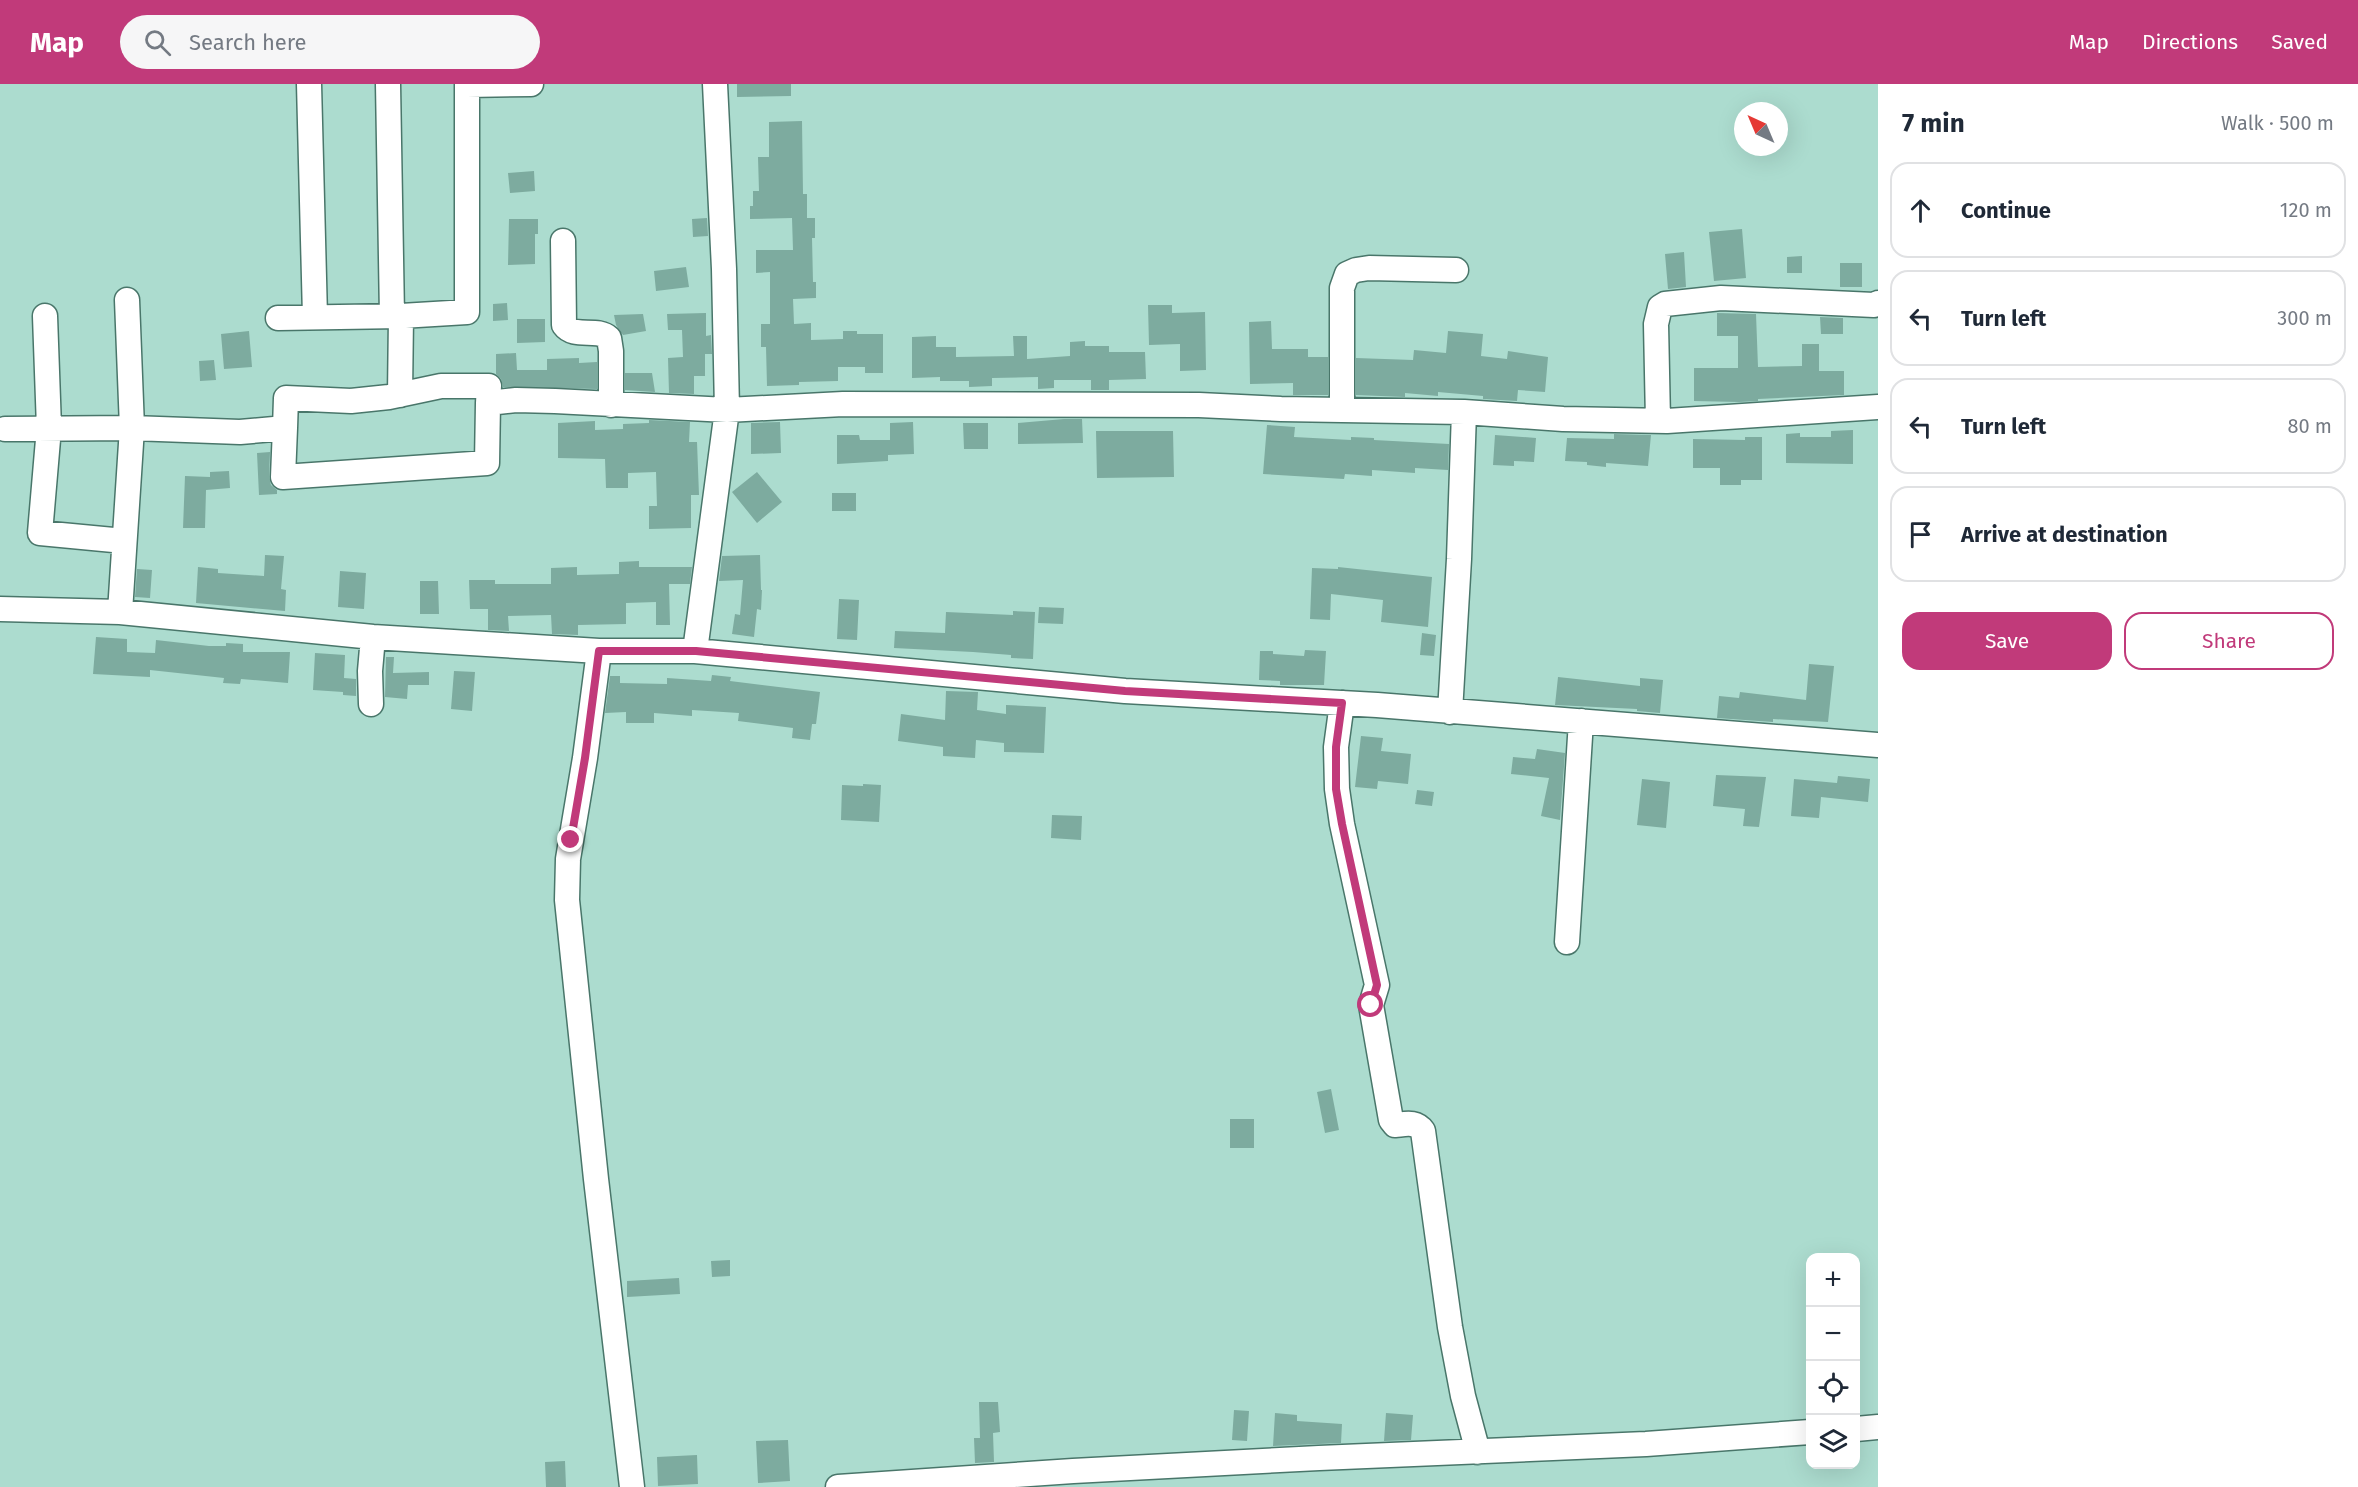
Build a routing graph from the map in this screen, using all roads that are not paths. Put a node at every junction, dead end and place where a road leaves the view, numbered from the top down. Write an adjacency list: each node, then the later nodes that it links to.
1 (309, 84): 12 (street)
2 (388, 84): 11 (street)
3 (531, 84): 5 (street)
4 (715, 84): 18 (street)
5 (467, 85): 11 (street)
6 (563, 241): 16 (street)
7 (1456, 270): 19 (street)
8 (127, 300): 23 (street)
9 (1878, 303): 21 (street)
10 (45, 316): 22 (street)
11 (397, 316): 12 (street); 14 (street)
12 (315, 317): 13 (street)
13 (278, 318)
14 (400, 395): 15 (street); 24 (street)
15 (488, 403): 16 (street); 24 (street)
16 (611, 405): 18 (street)
17 (1878, 407): 21 (street)
18 (727, 410): 19 (street); 31 (street)
19 (1342, 410): 20 (street)
20 (1464, 412): 21 (street); 34 (street)
21 (1658, 421)
22 (49, 428): 23 (street); 25 (street); 26 (street)
23 (132, 428): 24 (street); 26 (street)
24 (285, 428)
25 (5, 429)
26 (124, 541): 28 (street)
27 (0, 609): 28 (street)
28 (120, 612): 29 (street)
29 (374, 637): 30 (street); 33 (street)
30 (599, 651): 31 (street); 42 (street)
31 (696, 651): 32 (street)
32 (1342, 703): 34 (street); 41 (street)
33 (371, 704)
34 (1450, 712): 35 (street)
35 (1581, 721): 36 (street); 37 (street)
36 (1878, 745)
37 (1567, 942)
38 (1878, 1427): 39 (street)
39 (1860, 1429)
40 (1806, 1432): 41 (street)
41 (1478, 1452): 43 (street)
42 (632, 1487)
43 (838, 1487)

